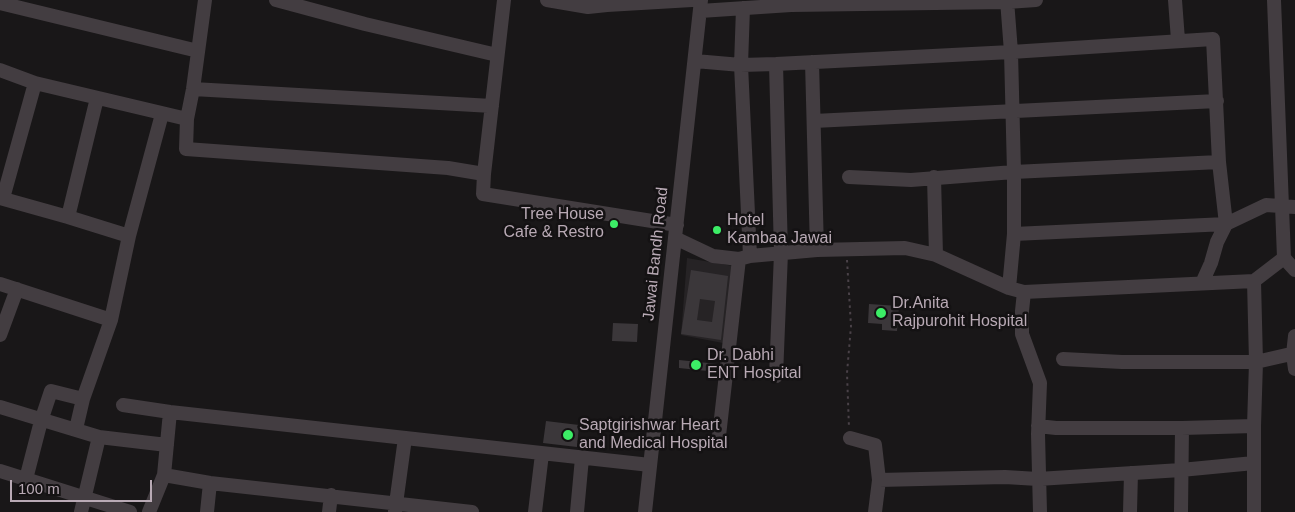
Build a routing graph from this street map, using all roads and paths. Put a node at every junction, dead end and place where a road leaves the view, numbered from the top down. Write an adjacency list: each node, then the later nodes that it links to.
1 (205, 0): 15 (street)
2 (276, 0): 17 (street)
3 (547, 0): 11 (street)
4 (1036, 0): 8 (street)
5 (1175, 0): 14 (street)
6 (1274, 0): 38 (street)
7 (501, 1): 17 (street)
8 (1007, 1): 9 (street); 16 (street)
9 (867, 2): 13 (street)
10 (0, 3): 15 (street)
11 (608, 3): 12 (street)
12 (698, 4): 13 (street); 18 (street, Jawai Bandh Road)
13 (743, 8): 21 (street)
14 (1178, 40): 16 (street); 26 (street)
15 (198, 51): 24 (street)
16 (1011, 52): 19 (street); 28 (street)
17 (497, 54): 27 (street)
18 (695, 61): 21 (street); 41 (street, Jawai Bandh Road)
19 (812, 62): 20 (street); 31 (street)
20 (776, 64): 21 (street); 46 (street)
21 (741, 65): 48 (street)
22 (0, 70): 23 (street)
23 (35, 83): 25 (street); 37 (street)
24 (193, 88): 27 (street); 30 (street)
25 (97, 98): 29 (street); 39 (street)
26 (1217, 101): 28 (street); 32 (street)
27 (492, 106): 34 (street)
28 (1012, 112): 31 (street); 33 (street)
29 (162, 114): 30 (street); 43 (street)
30 (187, 119): 34 (street)
31 (814, 121): 45 (street)
32 (1219, 162): 33 (street); 40 (street)
33 (1014, 172): 36 (street); 42 (street)
34 (484, 174): 41 (street)
35 (849, 177): 36 (street)
36 (934, 177): 47 (street)
37 (1, 198): 39 (street)
38 (1289, 206): 40 (street); 49 (street)
39 (68, 217): 43 (street)
40 (1226, 224): 42 (street); 53 (street)
41 (676, 232): 48 (street); 82 (street, Jawai Bandh Road)
42 (1014, 234): 55 (street)
43 (129, 236): 57 (street)
44 (847, 249): 45 (street); 47 (street); 77 (path)
45 (817, 250): 46 (street)
46 (781, 253): 48 (street); 64 (street)
47 (936, 255): 55 (street)
48 (744, 257): 74 (street)
49 (1284, 258): 50 (street); 51 (street)
50 (1295, 270)
51 (1254, 281): 53 (street); 62 (street)
52 (0, 284): 54 (street)
53 (1202, 284): 56 (street)
54 (17, 288): 57 (street); 58 (street)
55 (1009, 288): 56 (street)
56 (1024, 292): 70 (street)
57 (111, 320): 65 (street)
58 (0, 335)
59 (1295, 336): 60 (street)
60 (1294, 354): 62 (street); 63 (street)
61 (1063, 359): 62 (street)
62 (1256, 362): 71 (street)
63 (1295, 369)
64 (776, 376)
65 (83, 399): 69 (street); 73 (street)
66 (123, 405): 68 (street)
67 (0, 407): 69 (street)
68 (170, 412): 76 (street); 78 (street)
69 (41, 420): 73 (street); 87 (street)
70 (1038, 426): 72 (street); 89 (street)
71 (1254, 426): 72 (street); 81 (street)
72 (1182, 428): 83 (street)
73 (76, 429): 75 (street)
74 (720, 436)
75 (99, 437): 78 (street); 92 (street)
76 (404, 438): 79 (street); 93 (street)
77 (850, 438): 88 (street)
78 (168, 445): 86 (street)
79 (542, 454): 80 (street); 99 (street)
80 (582, 458): 82 (street); 100 (street)
81 (1254, 463): 83 (street); 106 (street)
82 (650, 465): 101 (street, Jawai Bandh Road)
83 (1181, 470): 85 (street); 105 (street)
84 (0, 471): 87 (street)
85 (1131, 473): 89 (street); 104 (street)
86 (164, 475): 90 (street); 95 (street)
87 (26, 479): 92 (street)
88 (879, 480): 89 (street); 102 (street)
89 (1038, 480): 103 (street)
90 (210, 483): 91 (street); 96 (street)
91 (331, 496): 93 (street); 97 (street)
92 (83, 505): 94 (street)
93 (395, 507): 98 (street)
94 (130, 512)
95 (150, 512)
96 (208, 512)
97 (329, 512)
98 (464, 512)
99 (535, 512)
100 (577, 512)
101 (645, 512)
102 (875, 512)
103 (1040, 512)
104 (1130, 512)
105 (1181, 512)
106 (1254, 512)

